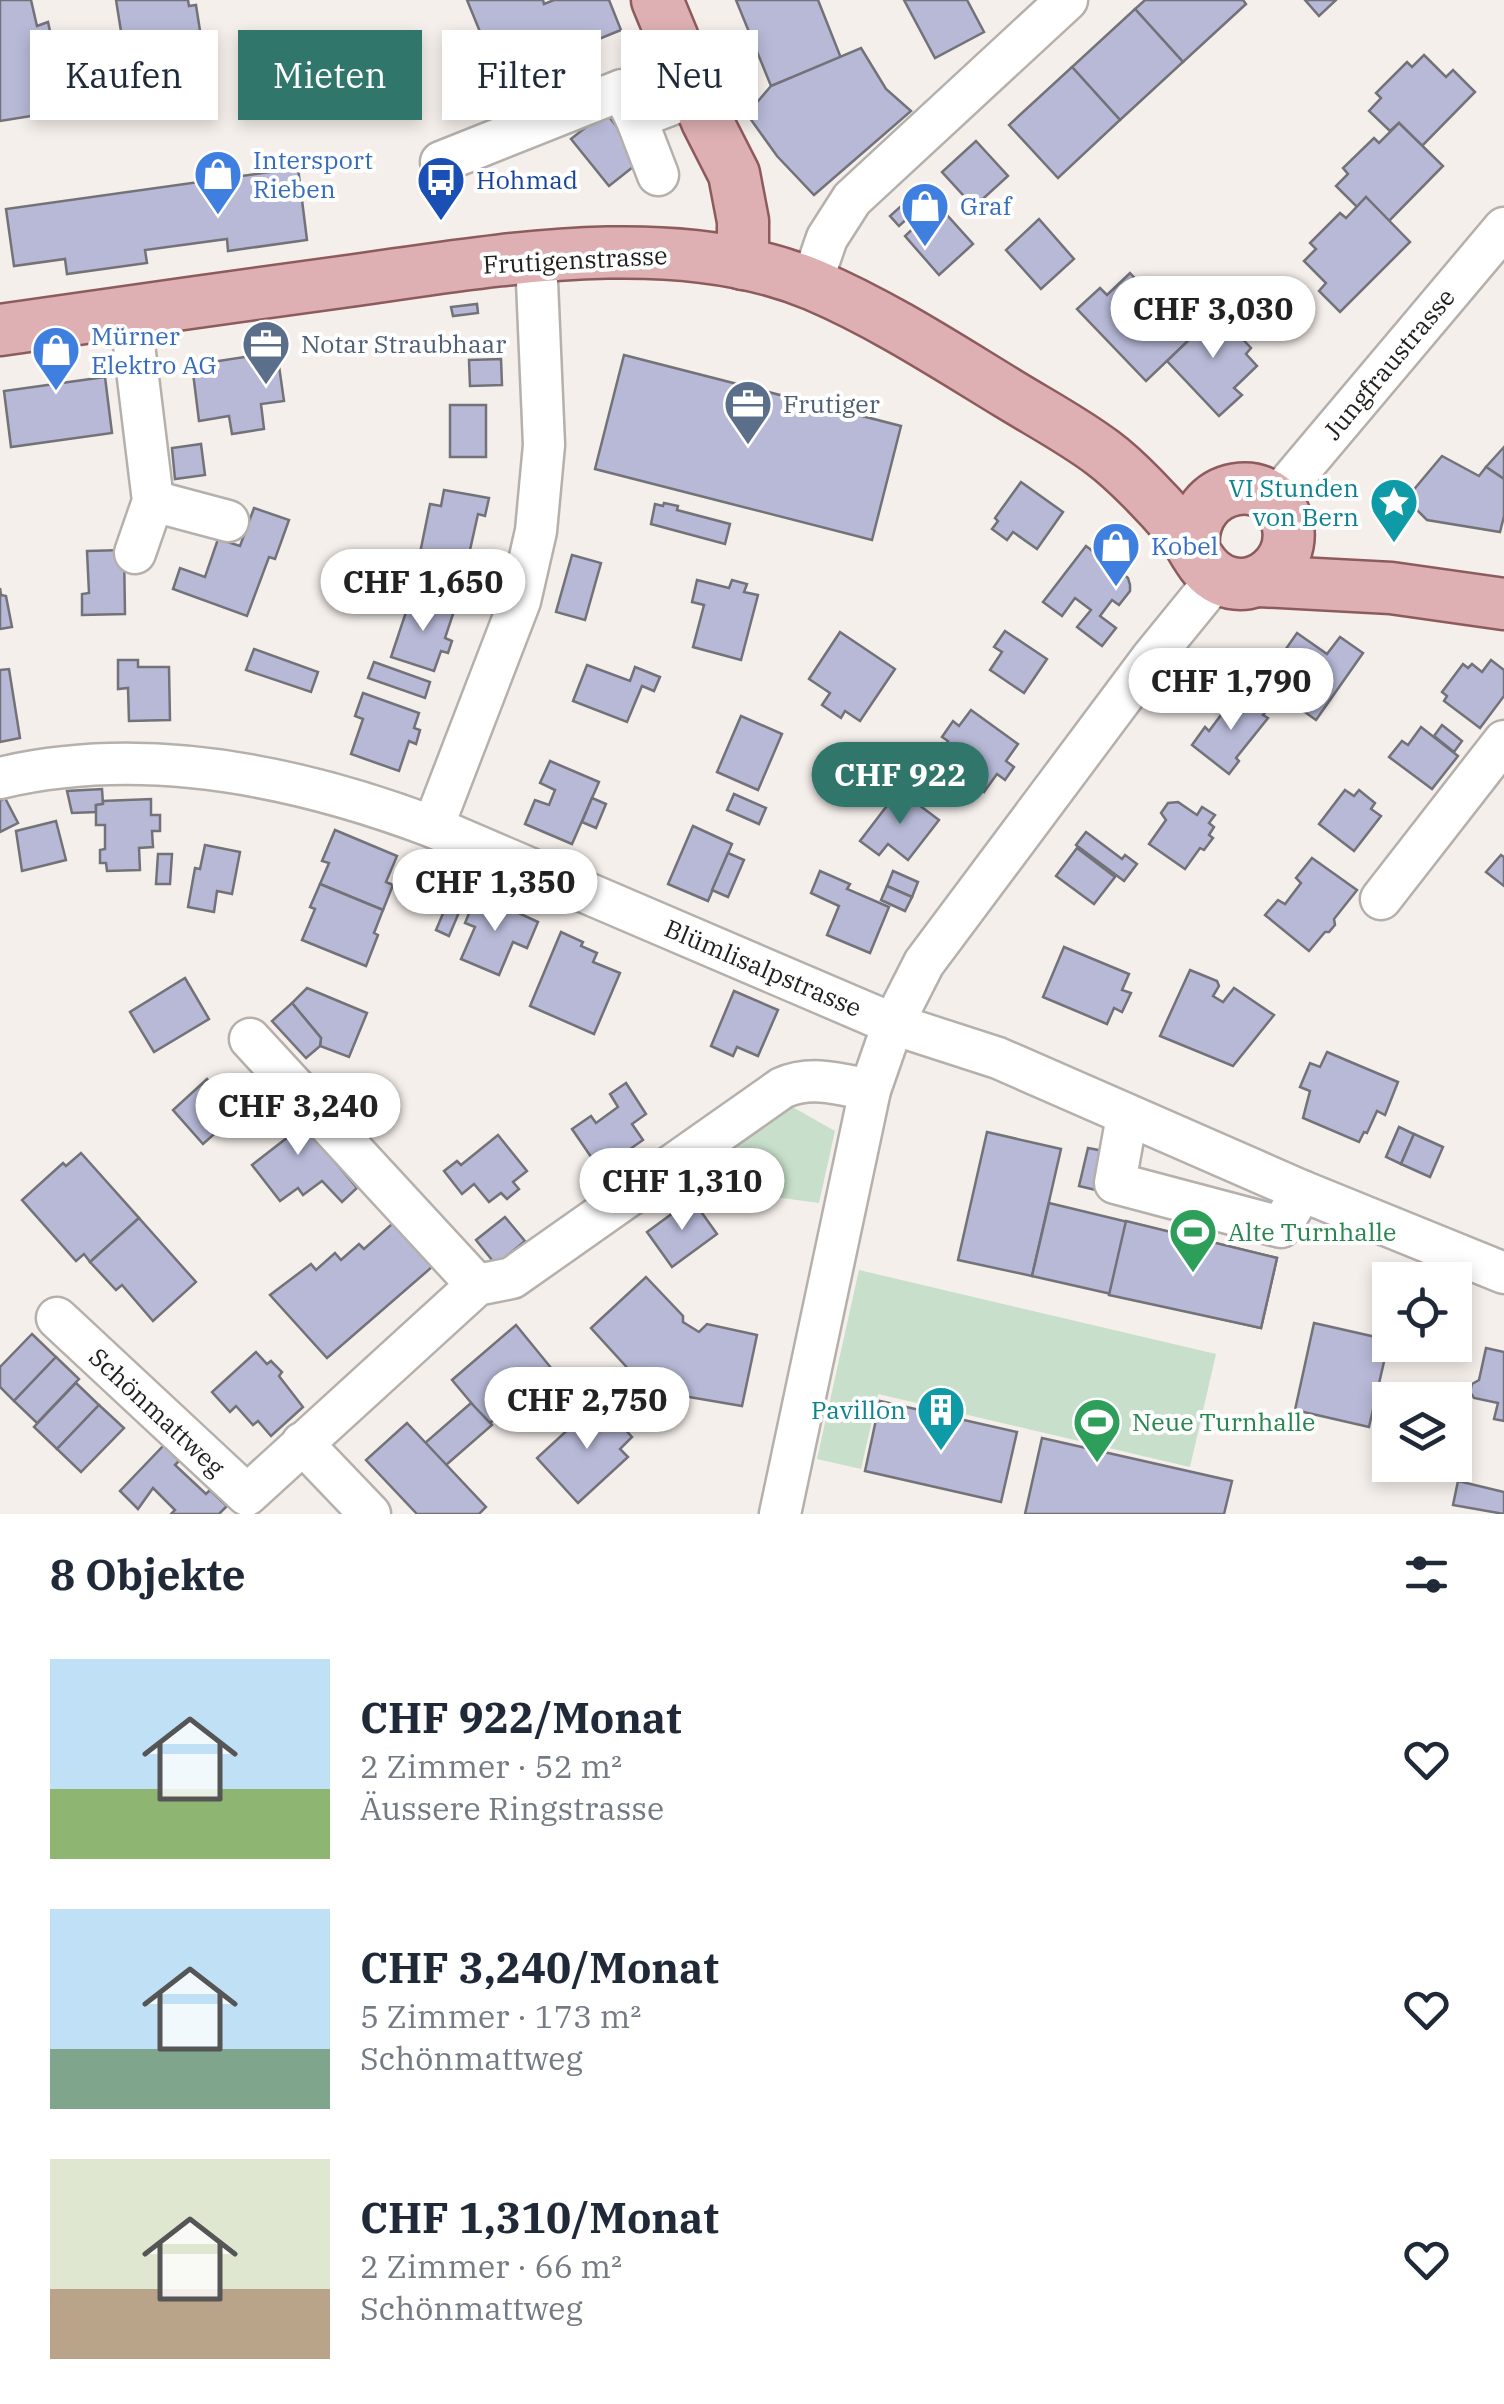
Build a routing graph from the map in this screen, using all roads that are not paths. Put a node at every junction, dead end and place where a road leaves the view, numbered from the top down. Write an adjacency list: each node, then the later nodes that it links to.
1 (657, 0): 3 (main road)
2 (1067, 0): 14 (street)
3 (669, 30)
4 (621, 90): 8 (street)
5 (637, 120): 9 (street)
6 (707, 120): 7 (main road)
7 (716, 140): 11 (main road); 13 (main road)
8 (442, 162)
9 (658, 176)
10 (1504, 228): 20 (street, Jungfraustrasse)
11 (688, 256): 12 (main road, Frutigenstrasse); 13 (main road, Frutigenstrasse)
12 (536, 258): 15 (main road, Frutigenstrasse); 28 (street)
13 (744, 264): 14 (main road, Frutigenstrasse)
14 (810, 284): 17 (main road, Frutigenstrasse)
15 (130, 312): 16 (main road, Frutigenstrasse); 19 (street)
16 (0, 330)
17 (1106, 454): 18 (main road, Frutigenstrasse); 23 (main road, Frutigenstrasse)
18 (1225, 491): 20 (main road); 23 (main road)
19 (153, 501): 21 (street); 22 (street)
20 (1281, 514): 23 (main road); 24 (main road)
21 (228, 521)
22 (135, 553)
23 (1223, 568): 24 (main road); 30 (street)
24 (1391, 588): 25 (main road)
25 (1504, 604)
26 (1504, 741): 29 (street)
27 (0, 778): 28 (street, Blümlisalpstrasse)
28 (433, 827): 30 (street, Blümlisalpstrasse)
29 (1381, 899)
30 (893, 1024): 32 (street); 33 (street, Blümlisalpstrasse)
31 (250, 1039): 36 (street)
32 (870, 1090): 36 (street, Schönmattweg); 40 (street)
33 (1127, 1116): 34 (street, Blümlisalpstrasse); 34 (street)
34 (1302, 1191): 35 (street, Blümlisalpstrasse)
35 (1504, 1273)
36 (477, 1285): 38 (street, Schönmattweg)
37 (57, 1318): 38 (street, Schönmattweg)
38 (302, 1444): 39 (street)
39 (370, 1514)
40 (780, 1514)

